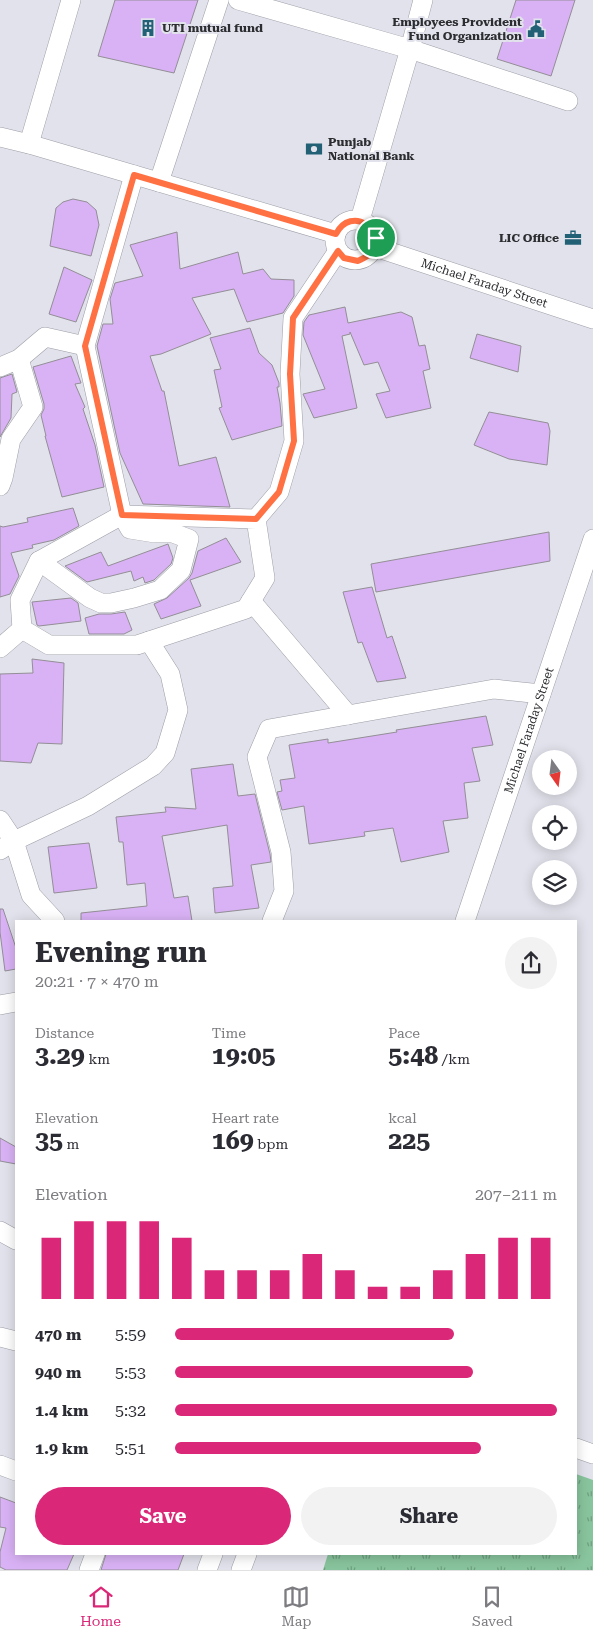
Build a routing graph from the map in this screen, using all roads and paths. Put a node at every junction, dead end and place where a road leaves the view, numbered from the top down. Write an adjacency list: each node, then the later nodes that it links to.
1 (71, 0): 8 (street)
2 (219, 0): 10 (street)
3 (238, 0): 5 (street)
4 (423, 0): 5 (street)
5 (410, 49): 6 (street); 11 (street)
6 (568, 101)
7 (0, 137): 8 (street)
8 (29, 144): 9 (street)
9 (134, 175): 10 (street); 15 (street)
10 (159, 182): 12 (street)
11 (360, 220): 12 (street); 13 (street)
12 (337, 243): 13 (street); 20 (street)
13 (375, 247): 14 (street, Michael Faraday Street)
14 (593, 319)
15 (85, 346): 16 (street); 19 (street)
16 (19, 359): 17 (street); 18 (street)
17 (0, 367)
18 (0, 486)
19 (122, 515): 20 (street); 22 (street); 22 (street)
20 (256, 519): 23 (street)
21 (593, 539): 27 (street, Michael Faraday Street)
22 (39, 562): 24 (street)
23 (251, 601): 25 (street); 28 (street)
24 (22, 629): 25 (street); 26 (street)
25 (149, 641): 30 (street)
26 (0, 648)
27 (541, 694): 28 (street); 33 (street, Michael Faraday Street)
28 (348, 715): 32 (street)
29 (0, 820): 30 (street)
30 (7, 845): 31 (street)
31 (54, 920)
32 (272, 920)
33 (465, 920)
34 (15, 1002): 35 (street)
35 (0, 1005)
36 (0, 1232): 37 (street)
37 (15, 1240)
38 (0, 1337): 39 (street)
39 (15, 1341)
40 (577, 1448): 41 (street)
41 (593, 1454)
42 (0, 1465): 43 (street)
43 (15, 1471)
44 (95, 1555): 47 (street)
45 (213, 1555): 48 (street)
46 (247, 1555): 49 (street)
47 (89, 1570)
48 (207, 1570)
49 (241, 1570)

